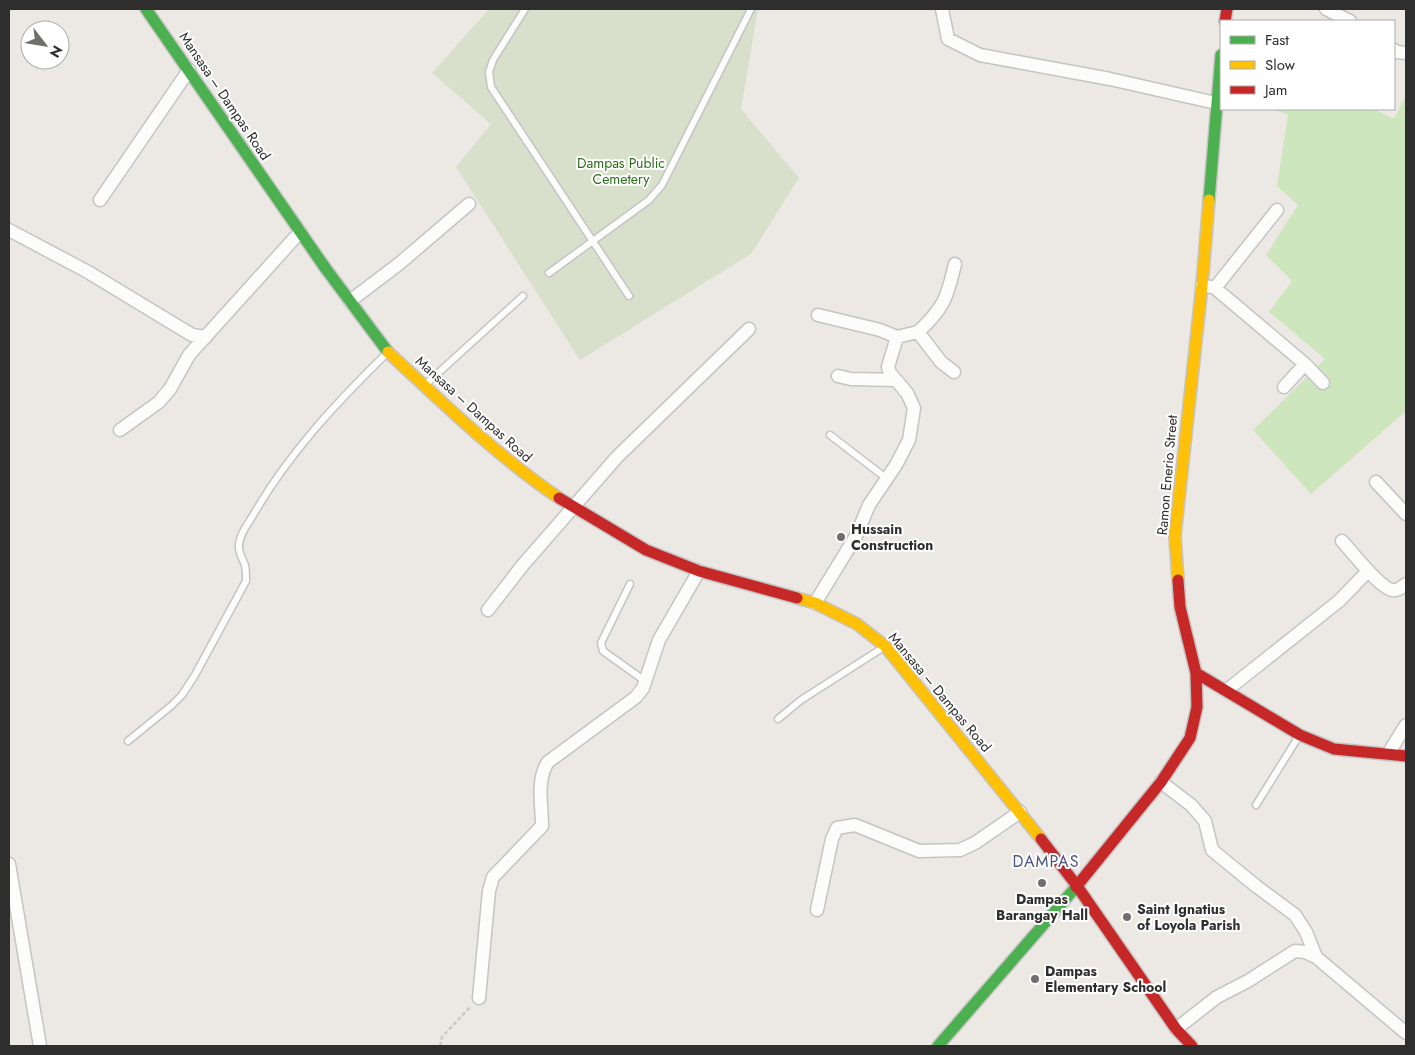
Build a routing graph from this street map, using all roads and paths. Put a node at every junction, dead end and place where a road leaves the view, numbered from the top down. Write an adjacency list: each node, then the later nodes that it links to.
1 (146, 9): 8 (main road, Mansasa – Dampas Road)
2 (525, 9): 15 (lane)
3 (751, 9): 15 (lane)
4 (942, 9): 9 (street)
5 (1326, 9): 6 (street)
6 (1348, 20)
7 (1220, 65): 9 (main road, Ramon Enerio Street)
8 (189, 70): 10 (street); 14 (main road, Mansasa – Dampas Road)
9 (1216, 103): 18 (main road, Ramon Enerio Street)
10 (100, 200)
11 (470, 204): 21 (street)
12 (1277, 210): 18 (street)
13 (9, 230): 25 (street)
14 (300, 232): 21 (main road, Mansasa – Dampas Road); 25 (street)
15 (592, 241): 17 (lane); 20 (lane)
16 (955, 264): 24 (street)
17 (549, 273)
18 (1209, 286): 28 (street); 49 (main road, Ramon Enerio Street)
19 (524, 296): 33 (lane)
20 (629, 296)
21 (350, 301): 27 (main road, Mansasa – Dampas Road)
22 (818, 316): 26 (street)
23 (749, 329): 39 (street)
24 (918, 332): 26 (street); 29 (street)
25 (206, 337): 35 (street)
26 (897, 337): 31 (street)
27 (388, 352): 33 (main road, Mansasa – Dampas Road); 55 (lane)
28 (1305, 364): 32 (street); 34 (street)
29 (954, 372)
30 (838, 376): 31 (street)
31 (896, 380): 37 (street)
32 (1323, 383)
33 (424, 386): 39 (main road, Mansasa – Dampas Road)
34 (1284, 387)
35 (120, 430)
36 (830, 435): 37 (lane)
37 (886, 478): 46 (street)
38 (1376, 482): 40 (street)
39 (572, 507): 42 (main road, Mansasa – Dampas Road); 47 (street)
40 (1406, 514)
41 (1342, 541): 43 (street)
42 (699, 571): 46 (main road, Mansasa – Dampas Road); 50 (street)
43 (1368, 571): 45 (street); 51 (street)
44 (630, 584): 50 (lane)
45 (1406, 584)
46 (815, 604): 48 (main road, Mansasa – Dampas Road)
47 (488, 610)
48 (885, 646): 52 (lane); 60 (main road, Mansasa – Dampas Road)
49 (1196, 673): 51 (main road); 58 (main road, Ramon Enerio Street)
50 (645, 681): 65 (street)
51 (1226, 690): 54 (main road)
52 (778, 719)
53 (1406, 725): 56 (street)
54 (1300, 734): 56 (main road); 59 (lane)
55 (128, 741)
56 (1388, 754): 57 (main road)
57 (1406, 756)
58 (1161, 782): 62 (main road, Ramon Enerio Street); 64 (street)
59 (1256, 805)
60 (1020, 812): 62 (main road, Mansasa – Dampas Road); 63 (street)
61 (9, 864): 68 (street)
62 (1077, 886): 66 (main road, Mansasa – Dampas Road); 70 (main road, Ramon Enerio Street)
63 (817, 910)
64 (1316, 957): 66 (street); 67 (street)
65 (478, 998): 69 (path)
66 (1176, 1029): 71 (main road, Mansasa – Dampas Road)
67 (1406, 1033)
68 (40, 1046)
69 (440, 1046)
70 (938, 1046)
71 (1192, 1046)

